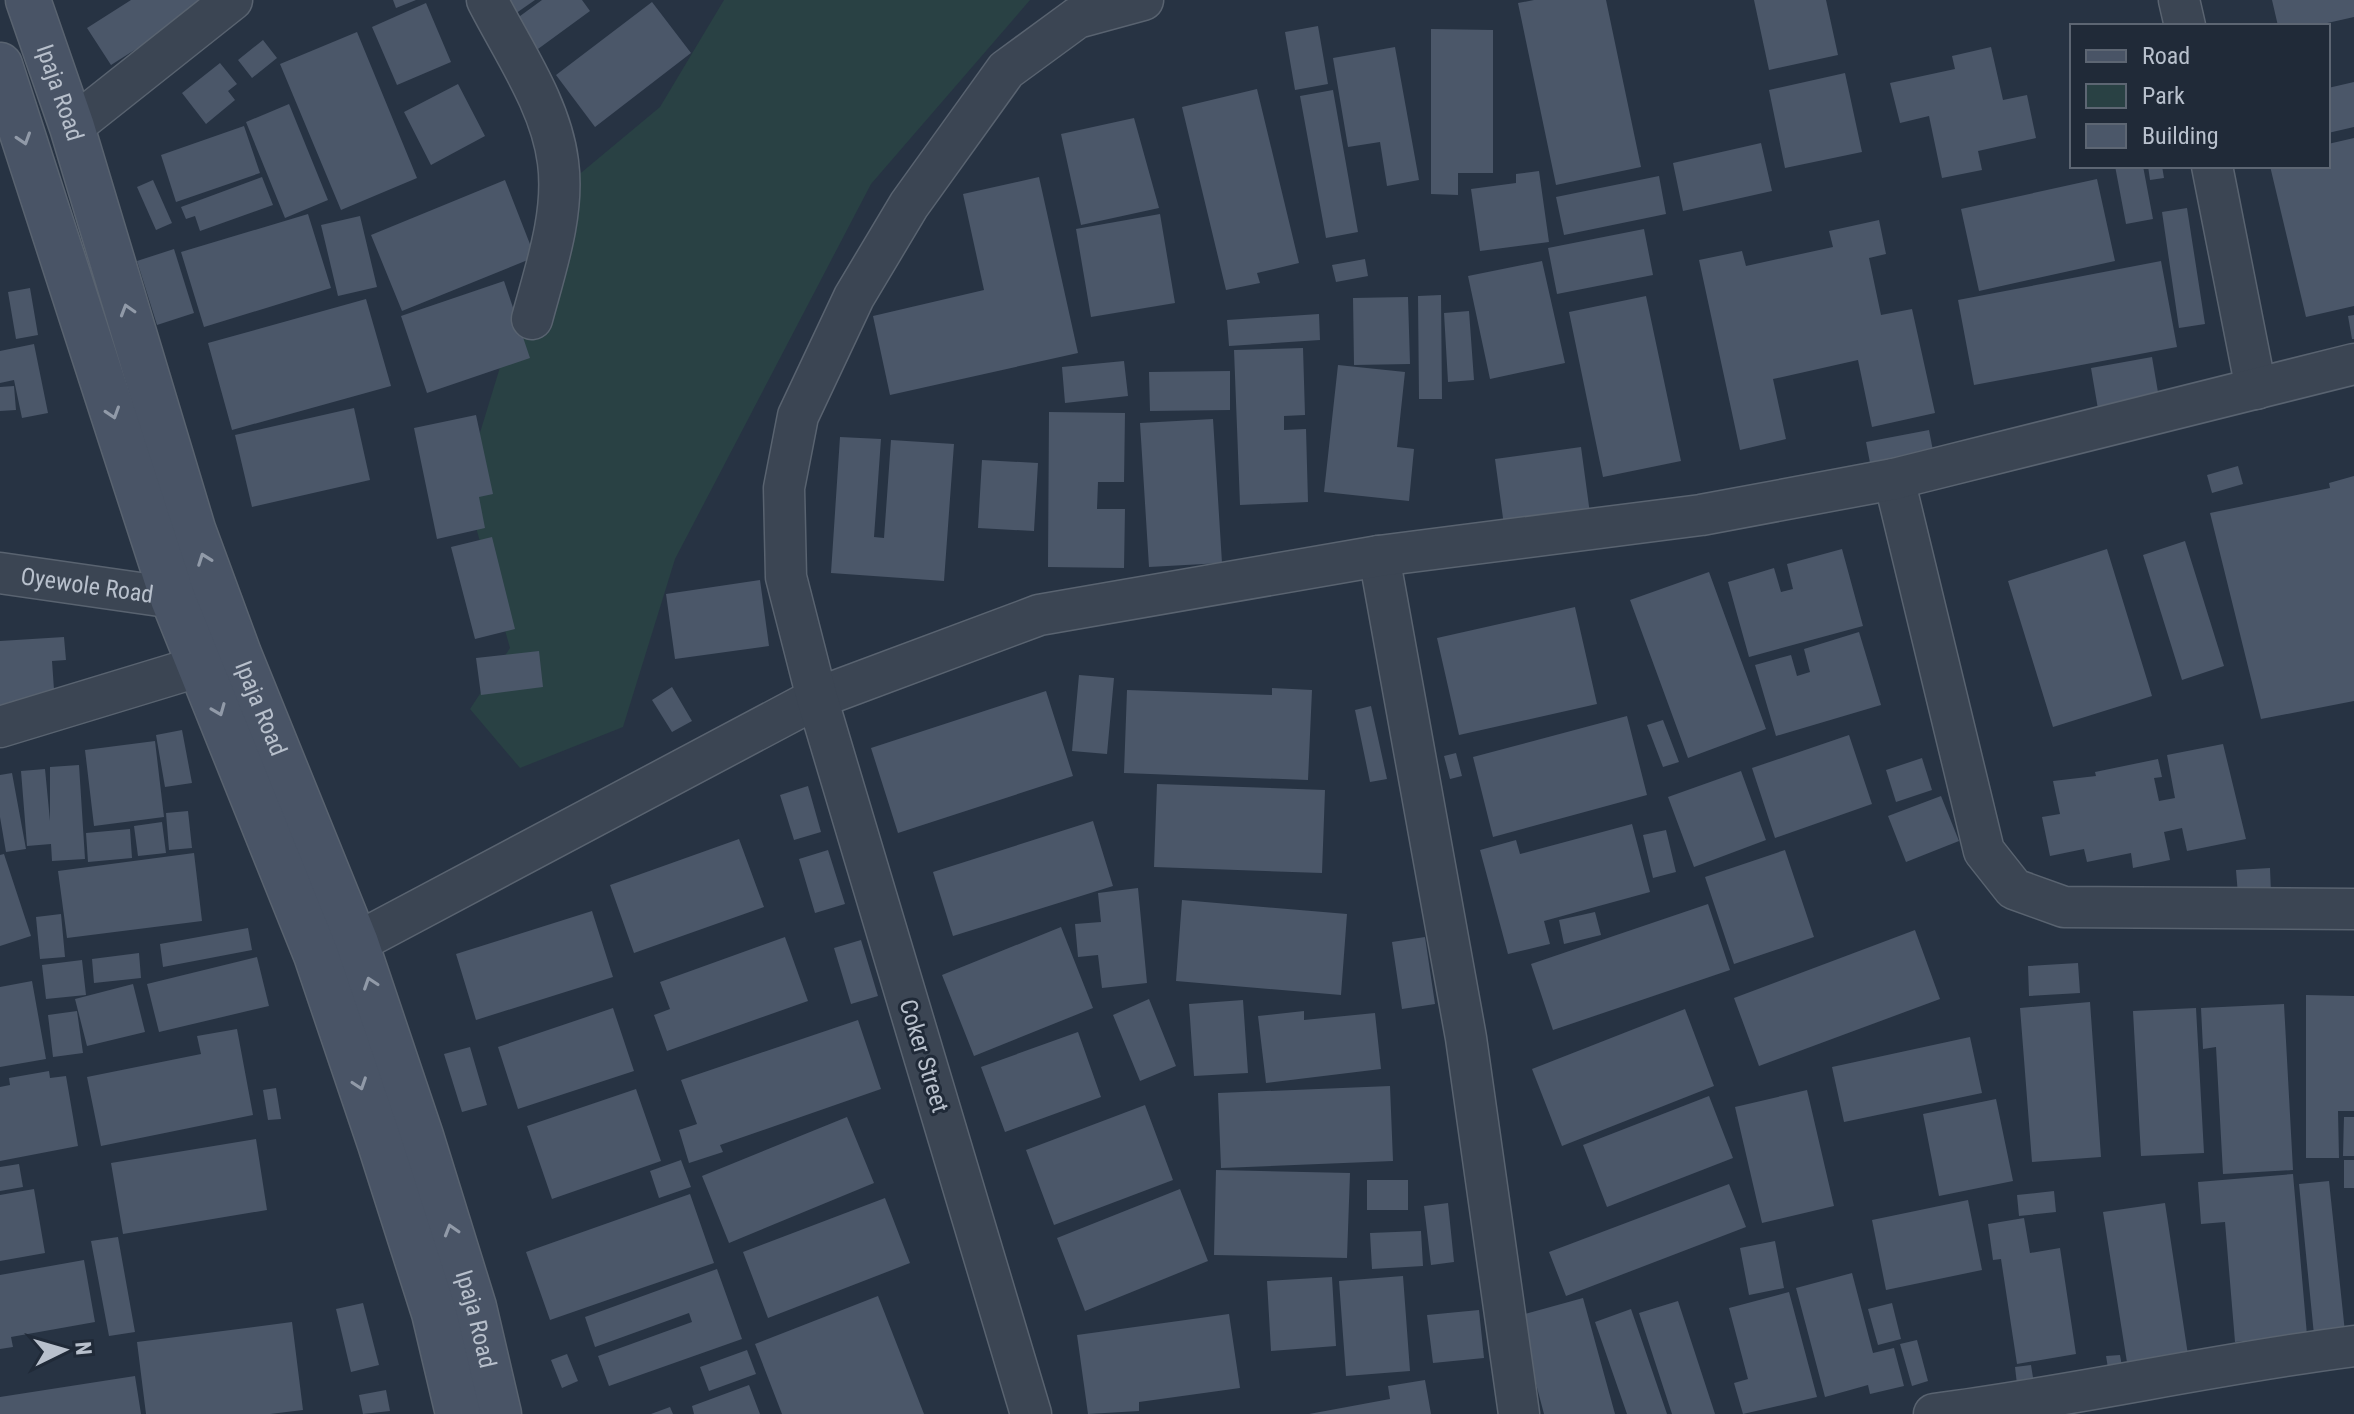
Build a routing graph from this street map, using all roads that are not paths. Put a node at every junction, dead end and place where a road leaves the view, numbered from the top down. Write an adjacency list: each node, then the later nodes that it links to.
1 (28, 0): 8 (main road, Ipaja Road)
2 (232, 0): 8 (street)
3 (487, 0): 10 (street)
4 (1143, 0): 19 (street, Coker Street)
5 (2179, 0): 6 (street)
6 (2185, 24)
7 (0, 65): 16 (main road, Ipaja Road, one-way to 16)
8 (72, 127): 17 (main road, Ipaja Road, one-way to 8)
9 (2212, 168): 12 (street)
10 (532, 319)
11 (2354, 364): 12 (street)
12 (2256, 389): 13 (street)
13 (1894, 479): 14 (street); 21 (street)
14 (1379, 556): 19 (street); 27 (street)
15 (0, 573): 16 (street, Oyewole Road)
16 (173, 599): 17 (street, Oyewole Road); 18 (main road, Ipaja Road)
17 (220, 604): 18 (main road, Ipaja Road)
18 (220, 661): 20 (street); 22 (main road, Ipaja Road)
19 (817, 698): 22 (street); 26 (street, Coker Street)
20 (0, 727)
21 (2354, 909)
22 (336, 949): 24 (main road, Ipaja Road, one-way to 24); 25 (main road, Ipaja Road, one-way to 22)
23 (2354, 1346): 28 (street)
24 (458, 1414)
25 (499, 1414)
26 (1031, 1414)
27 (1519, 1414)
28 (1934, 1414)

